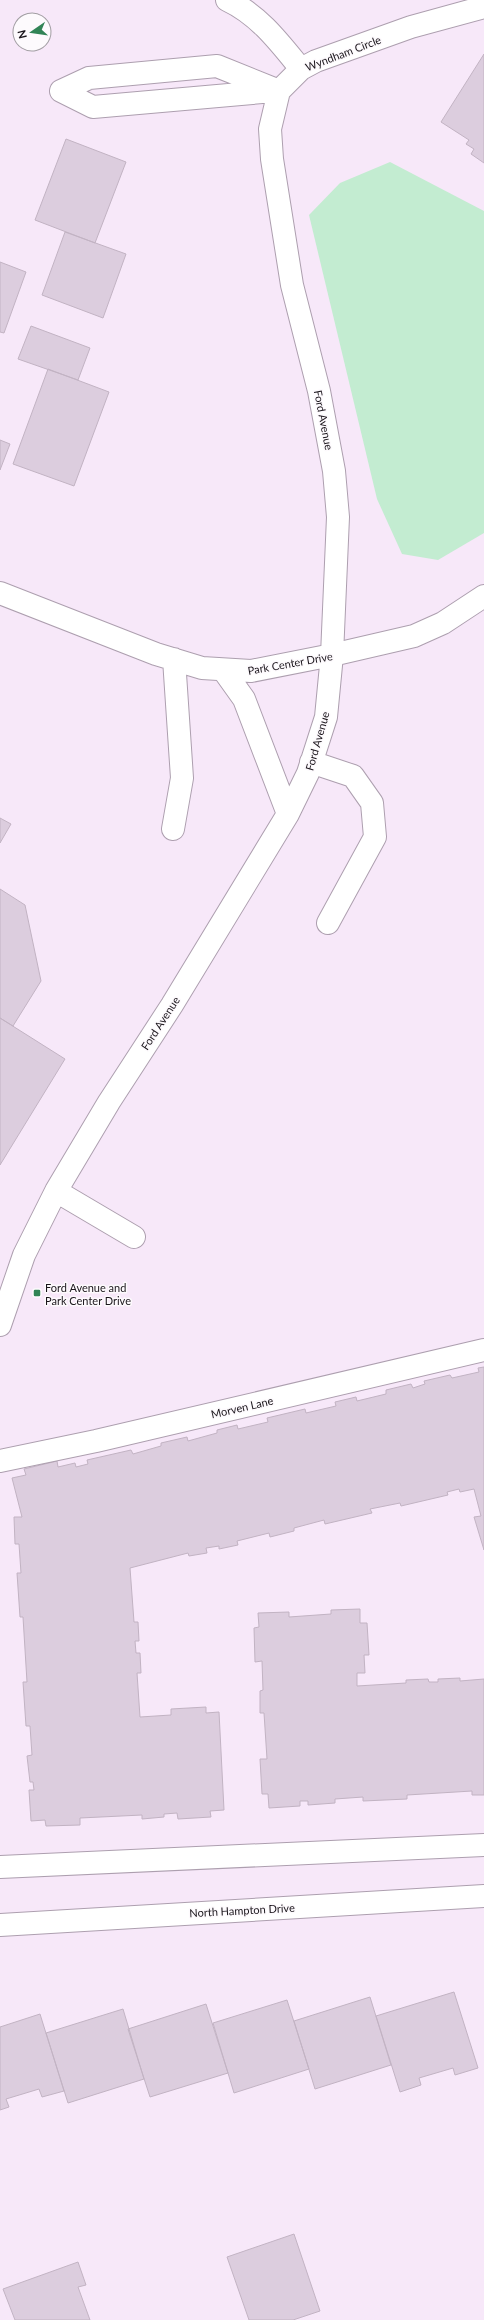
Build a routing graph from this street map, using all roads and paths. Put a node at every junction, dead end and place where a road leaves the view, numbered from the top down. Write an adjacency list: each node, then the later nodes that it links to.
1 (227, 0): 3 (street, Wyndham Circle)
2 (484, 8): 3 (street, Wyndham Circle)
3 (301, 69): 4 (street)
4 (279, 90): 4 (street); 7 (street, Ford Avenue)
5 (0, 593): 8 (street, Park Center Drive)
6 (484, 596): 7 (street, Park Center Drive)
7 (332, 656): 9 (street, Park Center Drive); 10 (street, Ford Avenue)
8 (174, 659): 9 (street, Park Center Drive); 12 (street)
9 (224, 671): 11 (street)
10 (311, 762): 11 (street, Ford Avenue); 13 (street)
11 (288, 814): 14 (street, Ford Avenue)
12 (173, 829)
13 (328, 923)
14 (56, 1192): 15 (street); 16 (street, Ford Avenue)
15 (134, 1237)
16 (0, 1325)
17 (484, 1350): 18 (street, Morven Lane)
18 (0, 1460)
19 (484, 1846): 20 (street)
20 (0, 1867)
21 (484, 1896): 22 (street, North Hampton Drive)
22 (0, 1925)

